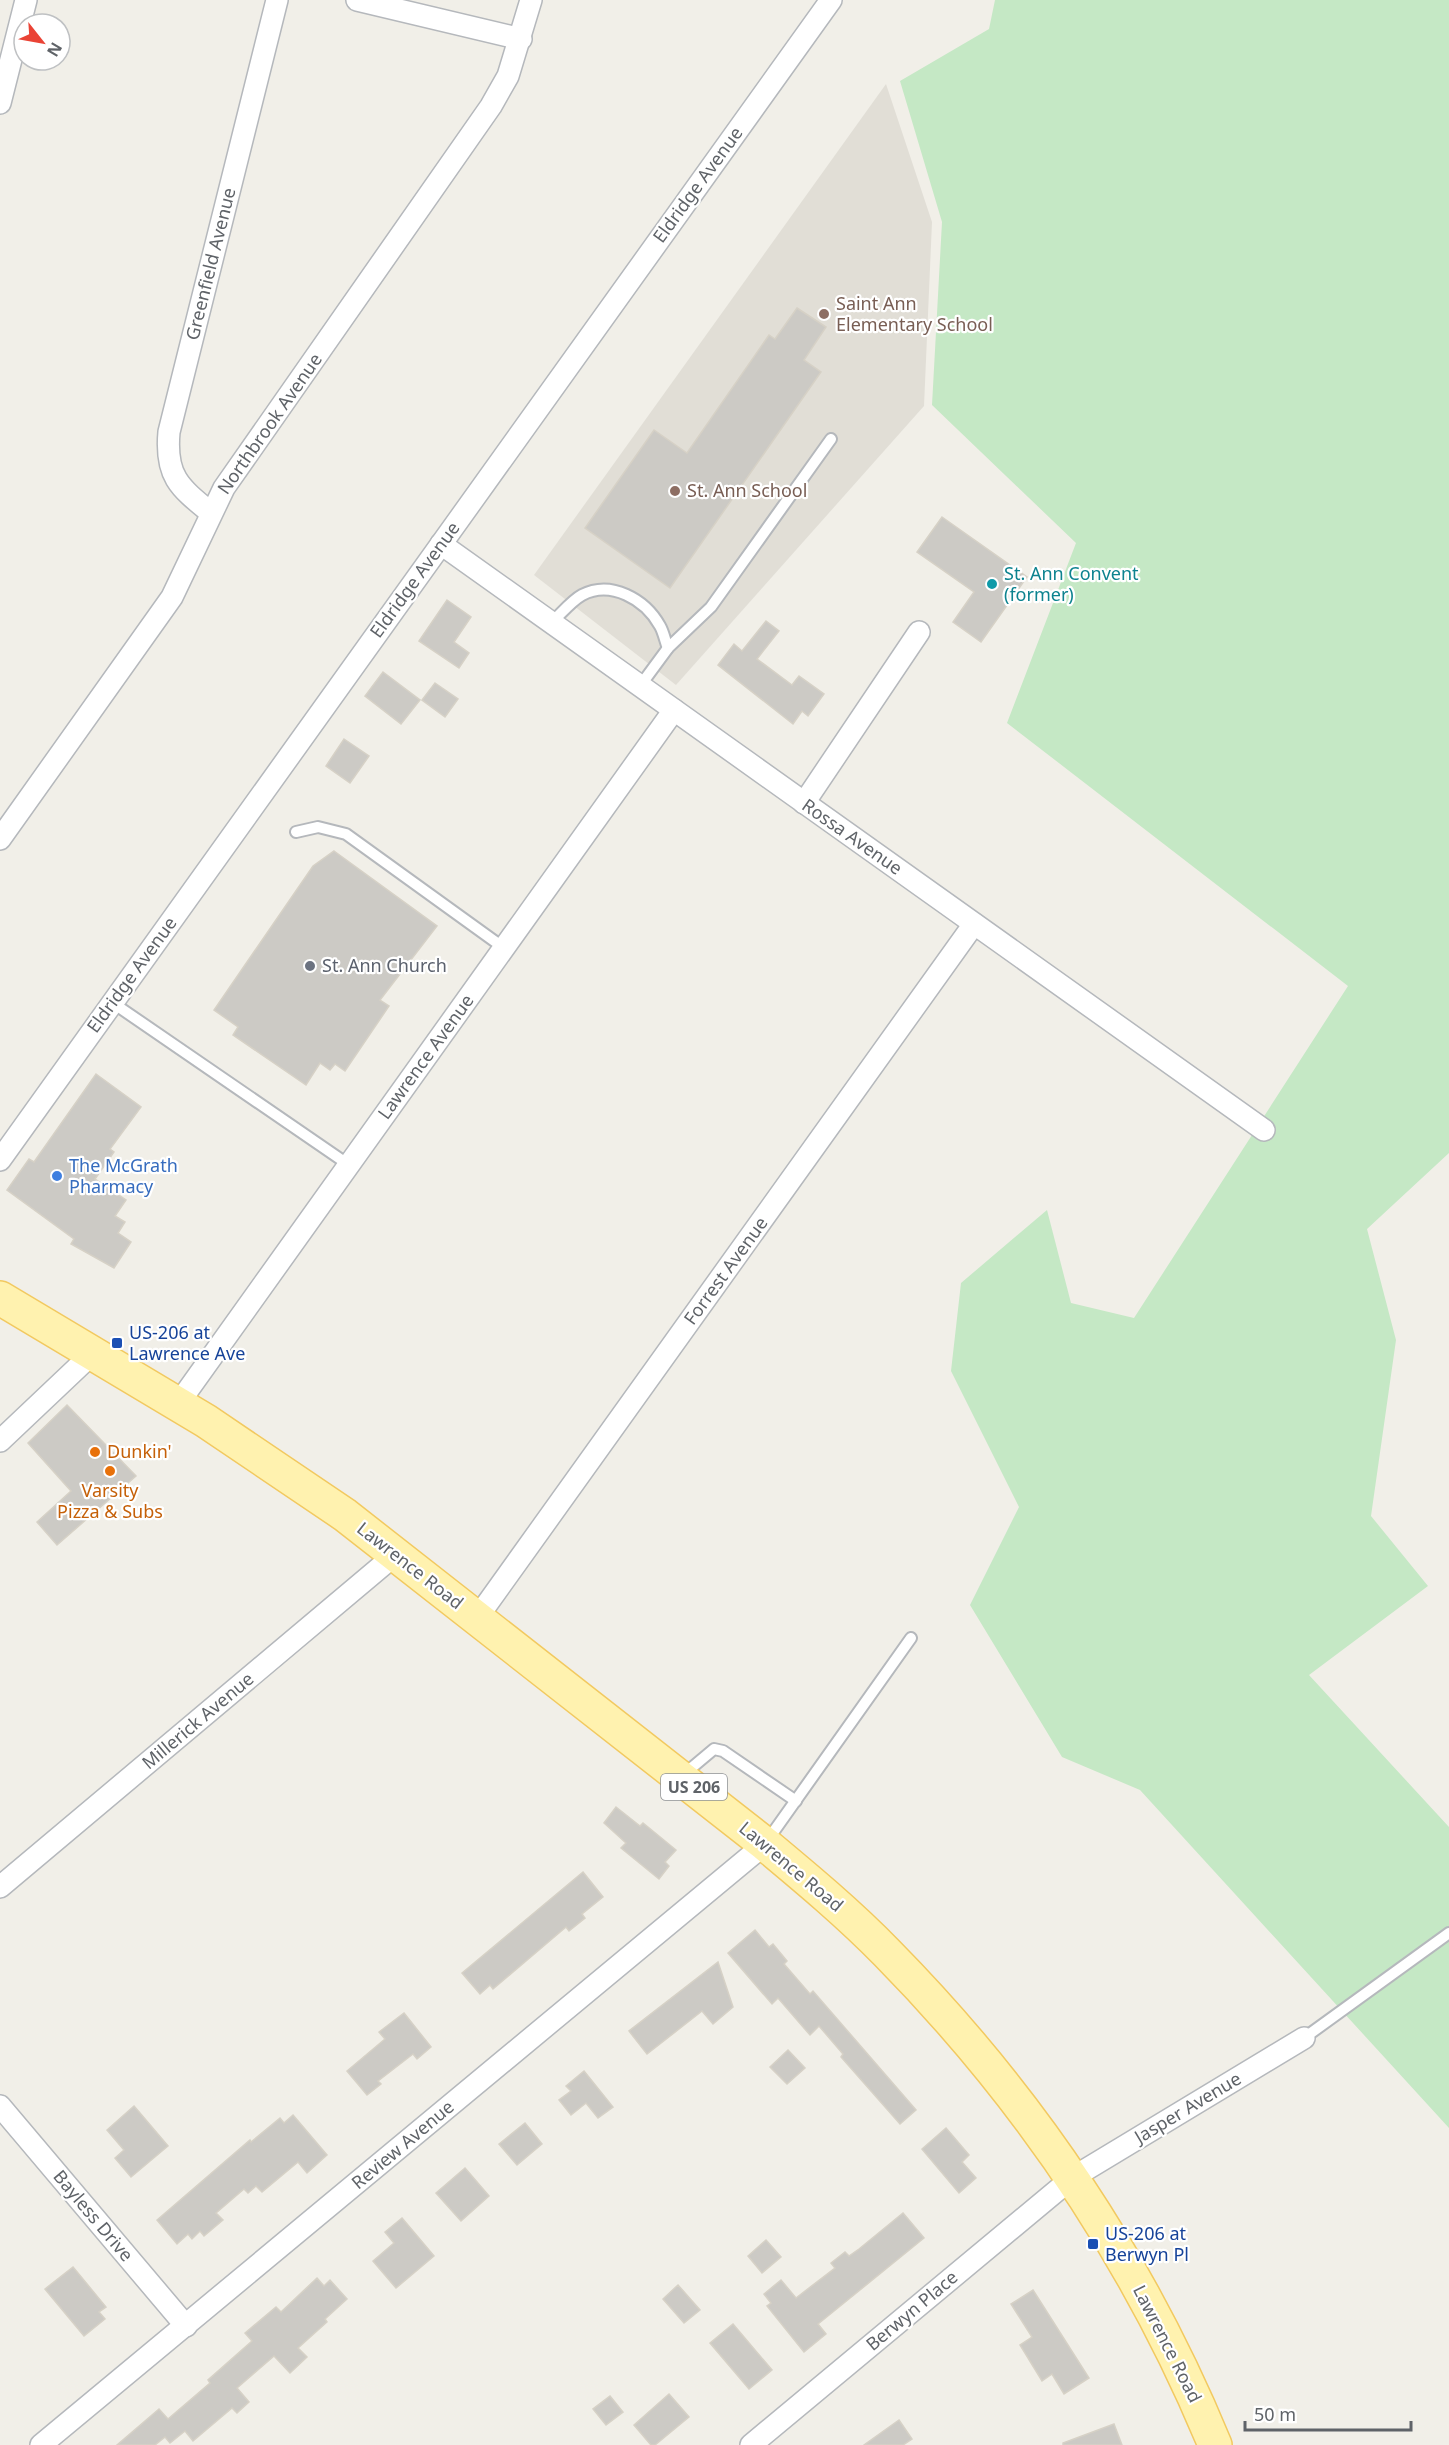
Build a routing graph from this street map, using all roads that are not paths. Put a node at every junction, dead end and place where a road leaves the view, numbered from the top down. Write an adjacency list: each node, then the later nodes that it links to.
1 (26, 0): 7 (street)
2 (277, 0): 9 (street, Greenfield Avenue)
3 (357, 0): 6 (street)
4 (531, 0): 6 (street, Northbrook Avenue)
5 (831, 0): 10 (street, Eldridge Avenue)
6 (521, 39): 9 (street, Northbrook Avenue)
7 (0, 103)
8 (831, 439): 13 (lane)
9 (211, 513): 18 (street, Northbrook Avenue)
10 (441, 544): 11 (street, Rossa Avenue); 21 (street, Eldridge Avenue)
11 (551, 623): 13 (lane); 14 (street, Rossa Avenue)
12 (920, 632): 16 (street)
13 (668, 648): 14 (lane)
14 (640, 686): 15 (street, Rossa Avenue)
15 (674, 710): 16 (street, Rossa Avenue); 20 (street, Lawrence Avenue)
16 (804, 803): 19 (street, Rossa Avenue)
17 (296, 832): 20 (lane)
18 (0, 839)
19 (974, 924): 22 (street, Rossa Avenue); 30 (street, Forrest Avenue)
20 (504, 948): 24 (street, Lawrence Avenue)
21 (113, 1003): 23 (street, Eldridge Avenue); 24 (lane)
22 (1264, 1130)
23 (0, 1160)
24 (349, 1165): 27 (street, Lawrence Avenue)
25 (0, 1298): 26 (main road, Lawrence Road / US 206)
26 (93, 1353): 27 (main road, Lawrence Road / US 206); 28 (street)
27 (178, 1404): 29 (main road, Lawrence Road / US 206)
28 (0, 1441)
29 (396, 1554): 30 (main road, Lawrence Road / US 206); 35 (street, Millerick Avenue)
30 (477, 1618): 32 (main road, Lawrence Road / US 206)
31 (911, 1638): 33 (lane)
32 (681, 1777): 33 (lane); 34 (main road, Lawrence Road / US 206)
33 (796, 1801): 34 (lane)
34 (765, 1844): 39 (main road, Lawrence Road / US 206); 40 (street, Review Avenue)
35 (0, 1887)
36 (1449, 1933): 37 (lane)
37 (1304, 2038): 39 (street, Jasper Avenue)
38 (0, 2106): 40 (street, Bayless Drive)
39 (1072, 2178): 42 (street, Berwyn Place); 43 (main road, Lawrence Road / US 206)
40 (186, 2326): 41 (street, Review Avenue)
41 (41, 2445)
42 (751, 2445)
43 (1215, 2445)

